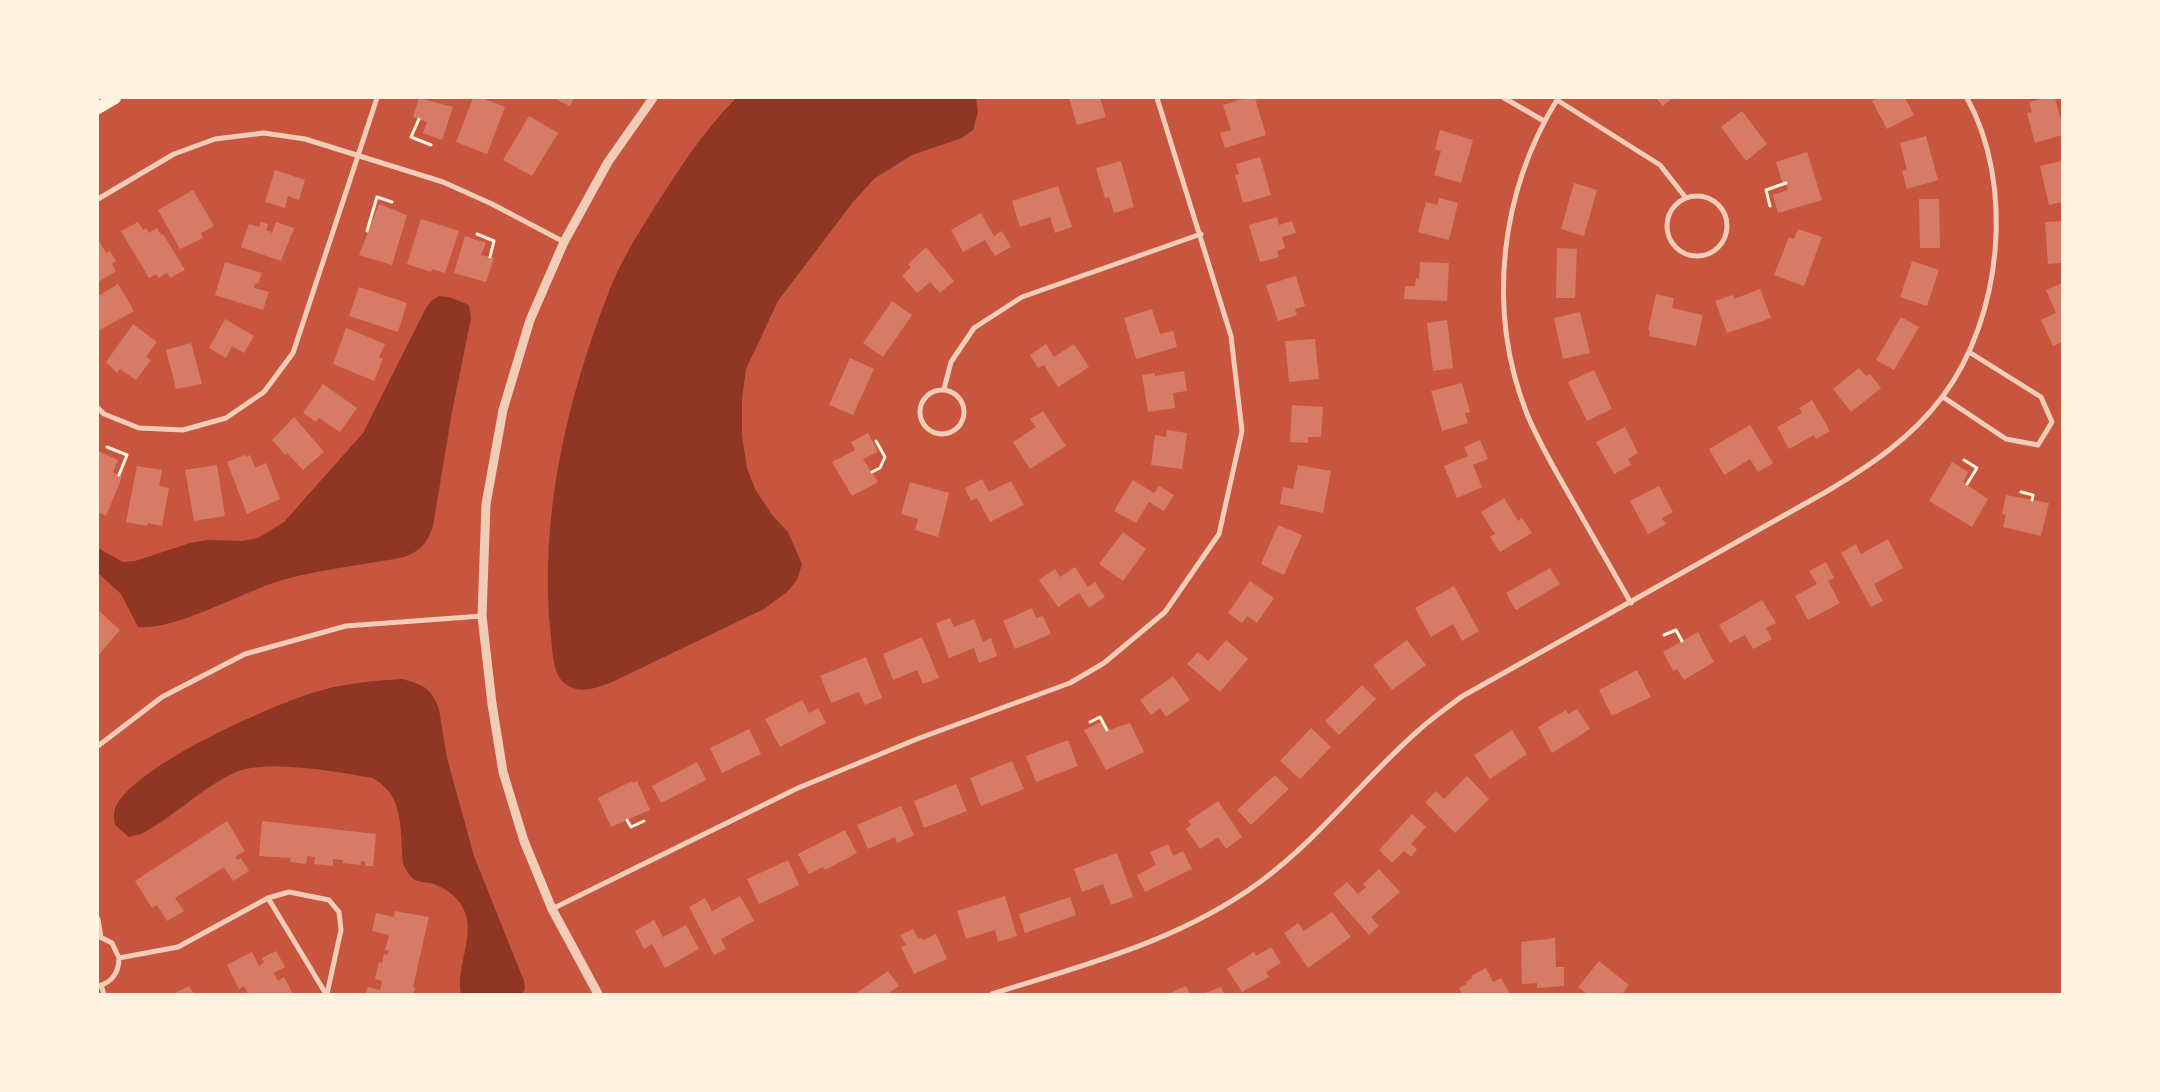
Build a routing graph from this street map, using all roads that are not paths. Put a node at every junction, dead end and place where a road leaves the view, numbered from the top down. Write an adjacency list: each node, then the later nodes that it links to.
1 (115, 98): 8 (main road)
2 (377, 98): 10 (street)
3 (652, 98): 14 (street)
4 (1157, 98): 13 (street)
5 (1504, 98): 9 (street)
6 (1557, 98): 9 (street); 11 (street)
7 (1967, 98): 15 (street)
8 (98, 108)
9 (1544, 121): 19 (street)
10 (358, 154): 12 (street); 14 (street); 18 (street)
11 (1686, 198): 11 (street)
12 (98, 199)
13 (1201, 234): 16 (street); 23 (street)
14 (564, 242): 20 (street)
15 (1968, 352): 17 (street); 17 (street)
16 (944, 389): 16 (street)
17 (1943, 397): 19 (street)
18 (98, 408)
19 (1631, 603): 31 (street)
20 (482, 616): 21 (street); 23 (street)
21 (98, 746)
22 (268, 898): 26 (street); 29 (street); 29 (street)
23 (552, 909): 30 (street)
24 (98, 919): 25 (street)
25 (99, 937): 26 (street)
26 (119, 958): 27 (street)
27 (99, 986): 28 (street)
28 (104, 994)
29 (327, 994)
30 (598, 994)
31 (992, 994)

